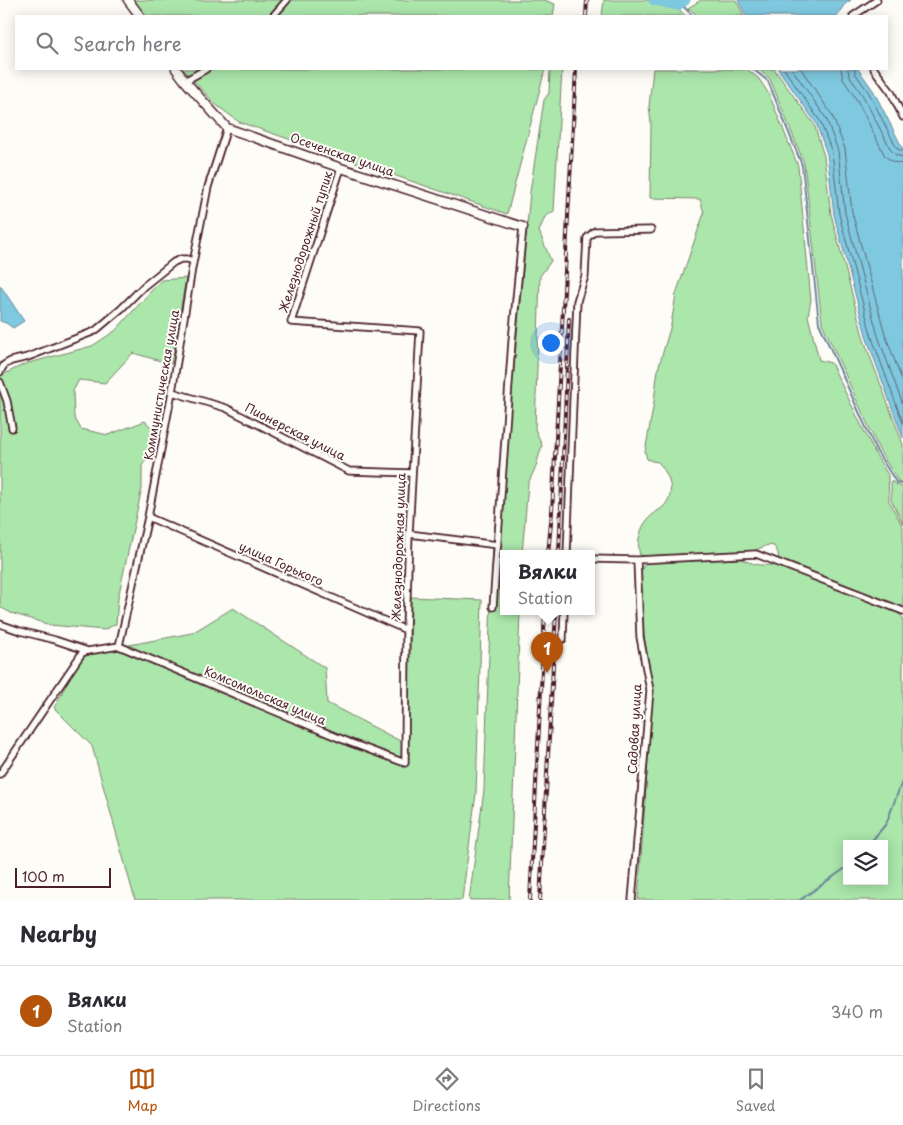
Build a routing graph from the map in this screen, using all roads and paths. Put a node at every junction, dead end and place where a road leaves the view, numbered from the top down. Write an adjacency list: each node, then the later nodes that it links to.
1 (128, 0): 4 (street)
2 (287, 0): 5 (street)
3 (878, 0): 6 (street)
4 (139, 15)
5 (274, 15)
6 (854, 15)
7 (177, 70): 10 (street, Осеченская улица)
8 (204, 70): 10 (street)
9 (875, 70): 11 (street)
10 (185, 81): 12 (street, Осеченская улица)
11 (903, 117)
12 (227, 128): 13 (street, Осеченская улица); 16 (street, Коммунистическая улица)
13 (341, 168): 14 (street, Осеченская улица); 17 (street, Железнодорожный тупик)
14 (524, 227): 25 (street)
15 (651, 230): 26 (street)
16 (194, 261): 18 (street); 20 (street, Коммунистическая улица)
17 (420, 331): 22 (street, Железнодорожная улица)
18 (0, 372)
19 (0, 382): 21 (street)
20 (172, 392): 22 (street, Пионерская улица); 23 (street, Коммунистическая улица)
21 (12, 428)
22 (412, 473): 24 (street, Железнодорожная улица)
23 (148, 517): 33 (street, улица Горького); 35 (street, Коммунистическая улица)
24 (409, 534): 25 (street); 33 (street, Железнодорожная улица)
25 (498, 545): 29 (street)
26 (566, 550)
27 (595, 559): 28 (street)
28 (637, 560): 30 (street); 39 (street, Садовая улица)
29 (493, 607)
30 (903, 611)
31 (564, 615): 34 (street)
32 (0, 624): 36 (street)
33 (406, 630): 37 (street, Железнодорожная улица)
34 (563, 639)
35 (119, 646): 36 (street); 37 (street, Комсомольская улица)
36 (88, 651): 38 (street)
37 (405, 763)
38 (0, 774)
39 (632, 900)

